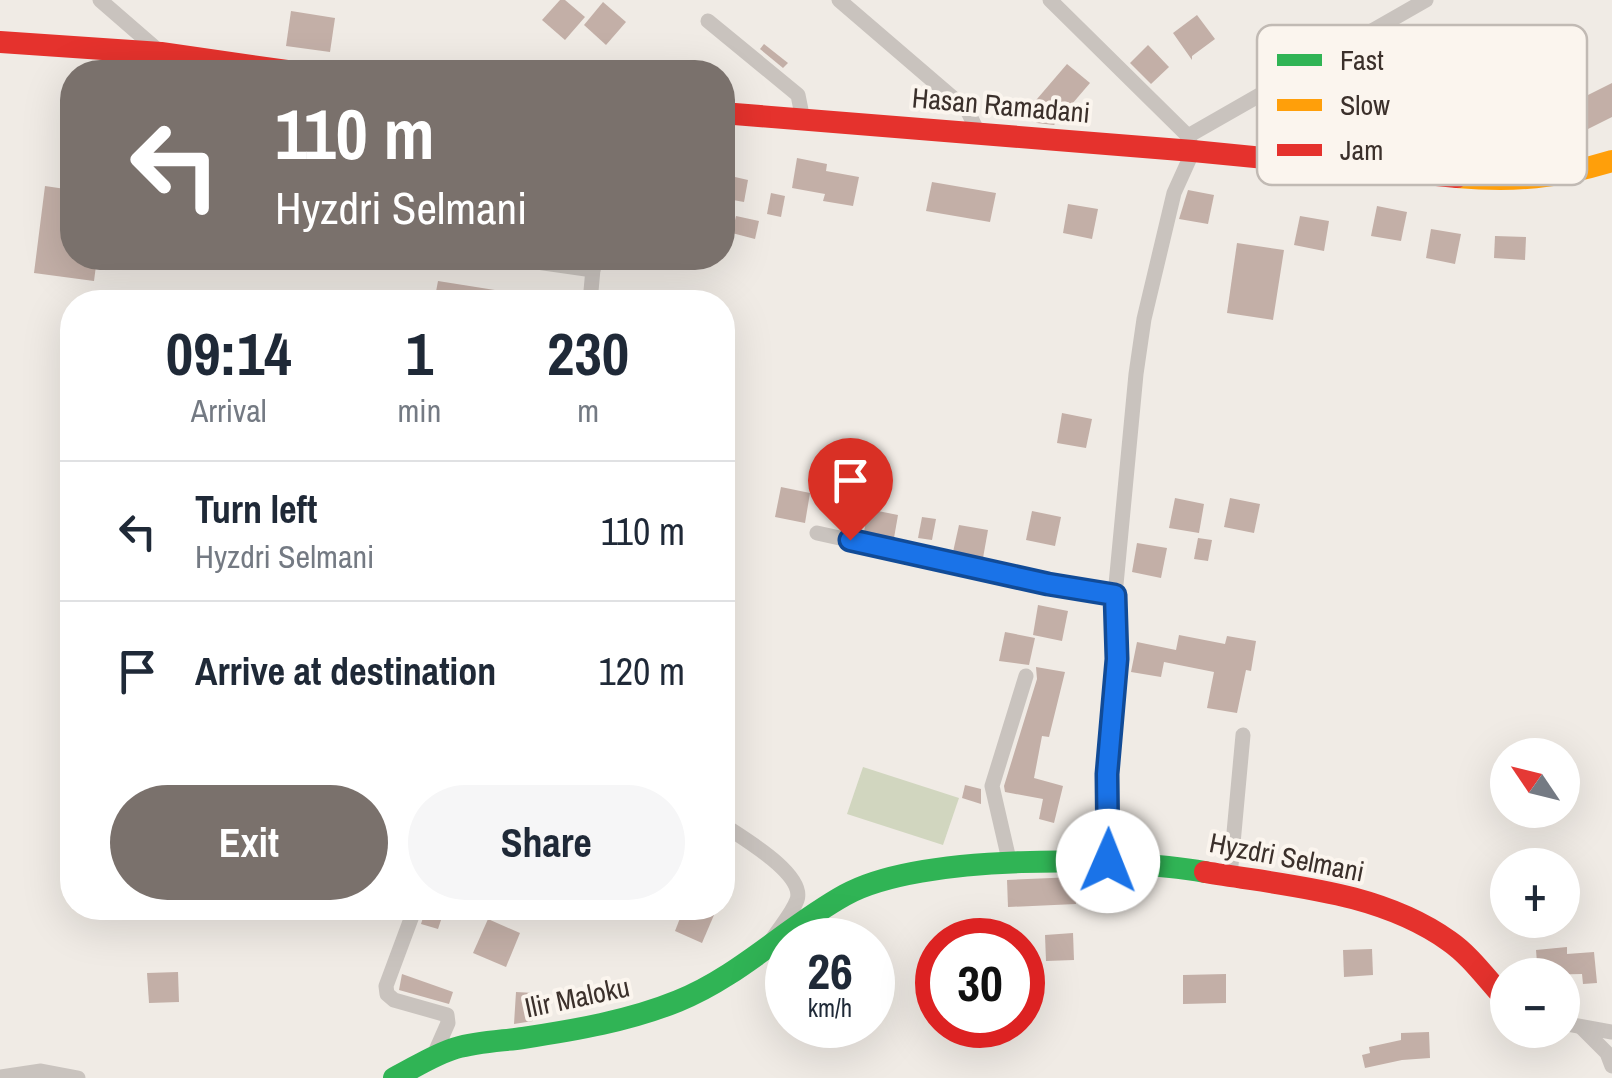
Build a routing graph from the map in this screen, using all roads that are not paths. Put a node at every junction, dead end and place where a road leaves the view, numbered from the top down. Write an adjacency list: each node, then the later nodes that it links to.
1 (100, 0): 8 (street)
2 (839, 0): 13 (street)
3 (1050, 0): 14 (street)
4 (1426, 0): 6 (street)
5 (708, 22): 12 (street)
6 (1385, 25)
7 (0, 42): 8 (street)
8 (161, 53): 9 (street)
9 (210, 60)
10 (1257, 104): 14 (street)
11 (735, 114): 12 (street, Hasan Ramadani)
12 (803, 120): 13 (street, Hasan Ramadani)
13 (978, 134): 14 (street, Hasan Ramadani)
14 (1191, 144): 15 (street, Hasan Ramadani); 19 (street)
15 (1257, 152)
16 (1612, 162): 17 (street, Hasan Ramadani)
17 (1587, 169)
18 (816, 533): 19 (street)
19 (1115, 595): 23 (street)
20 (1026, 676): 24 (street)
21 (1243, 736): 25 (street)
22 (735, 833): 27 (street, Ilir Maloku)
23 (1108, 861): 24 (street, Ilir Maloku); 25 (street, Hyzdri Selmani)
24 (1010, 864): 27 (street, Ilir Maloku)
25 (1230, 876): 28 (street, Hyzdri Selmani)
26 (410, 920): 31 (street)
27 (764, 951): 31 (street, Ilir Maloku)
28 (1490, 983)
29 (1582, 1028): 30 (street); 32 (street)
30 (1612, 1032)
31 (433, 1057): 35 (street, Ilir Maloku)
32 (1612, 1066)
33 (0, 1077): 34 (street)
34 (78, 1078)
35 (394, 1078)

